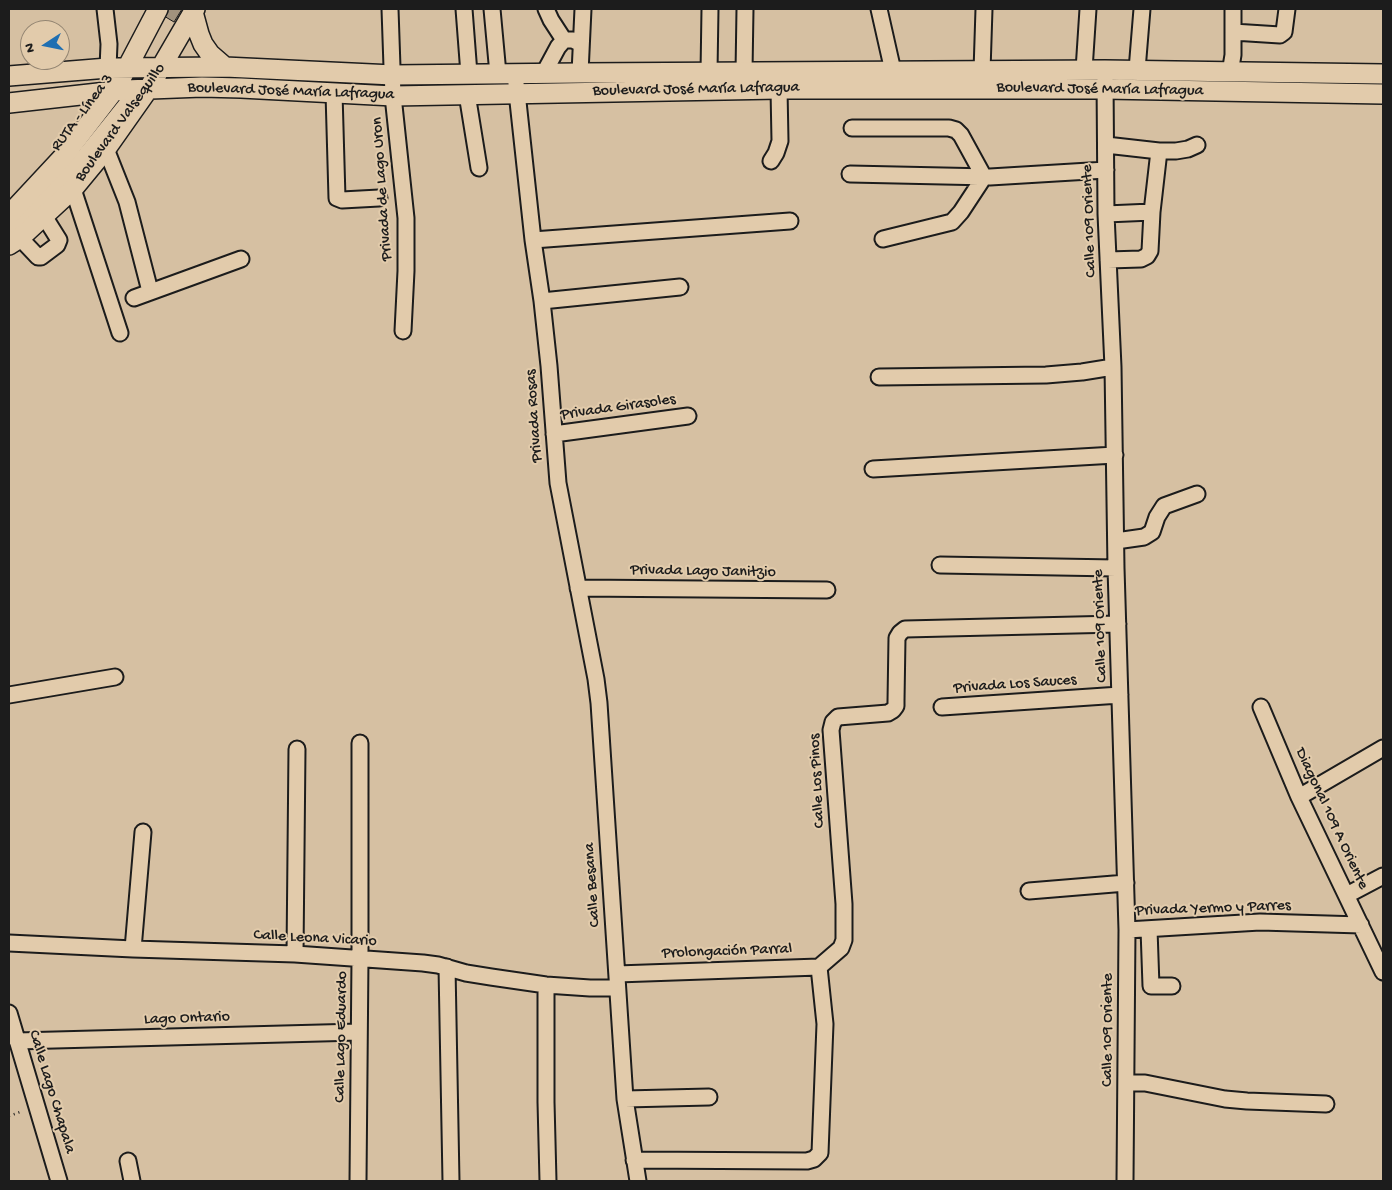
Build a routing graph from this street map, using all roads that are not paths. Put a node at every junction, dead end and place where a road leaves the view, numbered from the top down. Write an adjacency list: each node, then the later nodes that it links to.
1 (105, 9): 22 (street)
2 (158, 9): 23 (main road, Boulevard Valsequillo)
3 (166, 9): 23 (street, RUTA - Línea 3)
4 (390, 9): 36 (street, Privada de Lago Uron)
5 (464, 9): 33 (street)
6 (492, 9): 34 (street, Privada Rosas)
7 (546, 9): 19 (street)
8 (583, 9): 20 (street)
9 (710, 9): 28 (street)
10 (745, 9): 29 (street)
11 (879, 9): 26 (street)
12 (984, 9): 27 (street)
13 (1088, 9): 24 (street)
14 (1142, 9): 25 (street)
15 (1233, 9): 18 (street)
16 (1287, 9): 18 (street)
17 (191, 10): 21 (main road); 23 (main road, Boulevard Valsequillo)
18 (1233, 32): 32 (street)
19 (564, 40): 20 (street); 30 (street)
20 (581, 44): 31 (street)
21 (225, 67): 23 (main road, Boulevard José María Lafragua); 36 (main road, Boulevard José María Lafragua)
22 (108, 68): 23 (main road, Boulevard José María Lafragua); 37 (main road, Boulevard José María Lafragua)
23 (144, 68): 40 (main road, Boulevard Valsequillo); 40 (main road, Boulevard Valsequillo)
24 (1084, 70): 27 (main road, Boulevard José María Lafragua); 38 (main road, Boulevard José María Lafragua)
25 (1137, 70): 32 (main road, Boulevard José María Lafragua); 38 (main road, Boulevard José María Lafragua)
26 (893, 71): 27 (main road, Boulevard José María Lafragua); 29 (main road, Boulevard José María Lafragua)
27 (982, 71)
28 (709, 72): 29 (main road, Boulevard José María Lafragua); 31 (main road, Boulevard José María Lafragua)
29 (744, 72)
30 (544, 73): 31 (main road, Boulevard José María Lafragua); 34 (main road, Boulevard José María Lafragua)
31 (580, 73)
32 (1230, 73): 35 (main road, Boulevard José María Lafragua)
33 (469, 74): 34 (main road, Boulevard José María Lafragua); 36 (main road, Boulevard José María Lafragua)
34 (506, 74): 42 (street, Privada Rosas)
35 (1383, 74)
36 (393, 75): 45 (street, Privada de Lago Uron)
37 (9, 76)
38 (1105, 80): 39 (main road, Boulevard José María Lafragua); 44 (main road, Boulevard José María Lafragua); 48 (street, Calle 109 Oriente)
39 (779, 89): 42 (main road, Boulevard José María Lafragua); 52 (street)
40 (131, 90): 41 (main road, Boulevard José María Lafragua); 46 (main road, Boulevard José María Lafragua); 50 (main road, Boulevard Valsequillo); 61 (main road, Boulevard Valsequillo); 64 (street, RUTA - Línea 3)
41 (334, 92): 45 (main road, Boulevard José María Lafragua); 58 (street)
42 (518, 92): 43 (main road, Boulevard José María Lafragua); 66 (street, Privada Rosas)
43 (467, 94): 45 (main road, Boulevard José María Lafragua); 53 (street)
44 (1383, 94)
45 (394, 96): 73 (street, Privada de Lago Uron)
46 (9, 103)
47 (852, 128): 56 (street)
48 (1106, 145): 51 (street); 54 (street, Calle 109 Oriente)
49 (1197, 145): 51 (street)
50 (106, 149): 57 (main road, Boulevard Valsequillo); 70 (street)
51 (1159, 151): 59 (street)
52 (771, 161)
53 (479, 168)
54 (1106, 170): 56 (street); 60 (street, Calle 109 Oriente)
55 (850, 174): 56 (street)
56 (984, 177): 65 (street)
57 (73, 189): 62 (main road, Boulevard Valsequillo); 74 (street)
58 (379, 198)
59 (1152, 212): 60 (street); 68 (street)
60 (1106, 214): 68 (street, Calle 109 Oriente)
61 (9, 215)
62 (44, 216): 64 (main road, Boulevard Valsequillo); 64 (street)
63 (790, 221): 66 (street)
64 (12, 235)
65 (883, 239)
66 (533, 240): 72 (street, Privada Rosas)
67 (241, 259): 70 (street)
68 (1108, 260): 75 (street, Calle 109 Oriente)
69 (680, 287): 72 (street)
70 (150, 291): 71 (street)
71 (134, 298)
72 (542, 301): 78 (street, Privada Rosas)
73 (403, 331)
74 (120, 333)
75 (1114, 367): 76 (street); 79 (street, Calle 109 Oriente)
76 (879, 377)
77 (688, 416): 78 (street, Privada Girasoles)
78 (554, 434): 85 (street, Privada Rosas)
79 (1115, 455): 80 (street); 82 (street, Calle 109 Oriente)
80 (873, 469)
81 (1197, 494): 82 (street)
82 (1116, 541): 84 (street, Calle 109 Oriente)
83 (940, 565): 84 (street)
84 (1116, 568): 87 (street, Calle 109 Oriente)
85 (578, 588): 86 (street, Privada Lago Janitzio); 113 (street, Calle Besana)
86 (827, 590)
87 (1118, 624): 90 (street, Calle 109 Oriente); 111 (street, Calle Los Pinos)
88 (115, 677): 89 (street)
89 (9, 695)
90 (1120, 695): 91 (street, Privada Los Sauces); 99 (street, Calle 109 Oriente)
91 (942, 707)
92 (1261, 707): 96 (street, Diagonal 109 A Oriente)
93 (360, 743): 109 (street, Calle Lago Eduardo)
94 (1383, 748): 96 (street)
95 (297, 749): 108 (street)
96 (1299, 797): 101 (street, Diagonal 109 A Oriente)
97 (143, 832): 106 (street)
98 (1383, 876): 101 (street)
99 (1126, 883): 100 (street); 104 (street, Calle 109 Oriente)
100 (1029, 891)
101 (1347, 895): 102 (street, Diagonal 109 A Oriente)
102 (1361, 925): 103 (street, Privada Yermo y Parres); 107 (street, Diagonal 109 A Oriente)
103 (1149, 929): 104 (street, Privada Yermo y Parres); 115 (street)
104 (1127, 930): 119 (street, Calle 109 Oriente)
105 (9, 943): 106 (street, Calle Leona Vicario)
106 (133, 949): 108 (street, Calle Leona Vicario)
107 (1379, 949): 112 (street, Diagonal 109 A Oriente)
108 (295, 954): 109 (street, Calle Leona Vicario)
109 (360, 958): 110 (street, Calle Leona Vicario); 117 (street, Calle Lago Eduardo)
110 (447, 967): 114 (street, Calle Leona Vicario); 128 (street)
111 (819, 967): 113 (street, Prolongación Parral); 123 (street)
112 (1383, 972)
113 (617, 981): 114 (street, Calle Leona Vicario); 121 (street, Calle Besana)
114 (546, 984): 129 (street)
115 (1172, 986)
116 (9, 1013): 118 (street, Calle Lago Chapala)
117 (359, 1032): 118 (street, Lago Ontario); 127 (street, Calle Lago Eduardo)
118 (17, 1041): 125 (street, Calle Lago Chapala)
119 (1126, 1083): 122 (street); 131 (street, Calle 109 Oriente)
120 (709, 1097): 121 (street)
121 (625, 1099): 123 (street, Calle Besana)
122 (1326, 1104)
123 (634, 1160): 130 (street, Calle Besana)
124 (128, 1161): 126 (street)
125 (59, 1181)
126 (132, 1181)
127 (358, 1181)
128 (451, 1181)
129 (548, 1181)
130 (638, 1181)
131 (1125, 1181)

